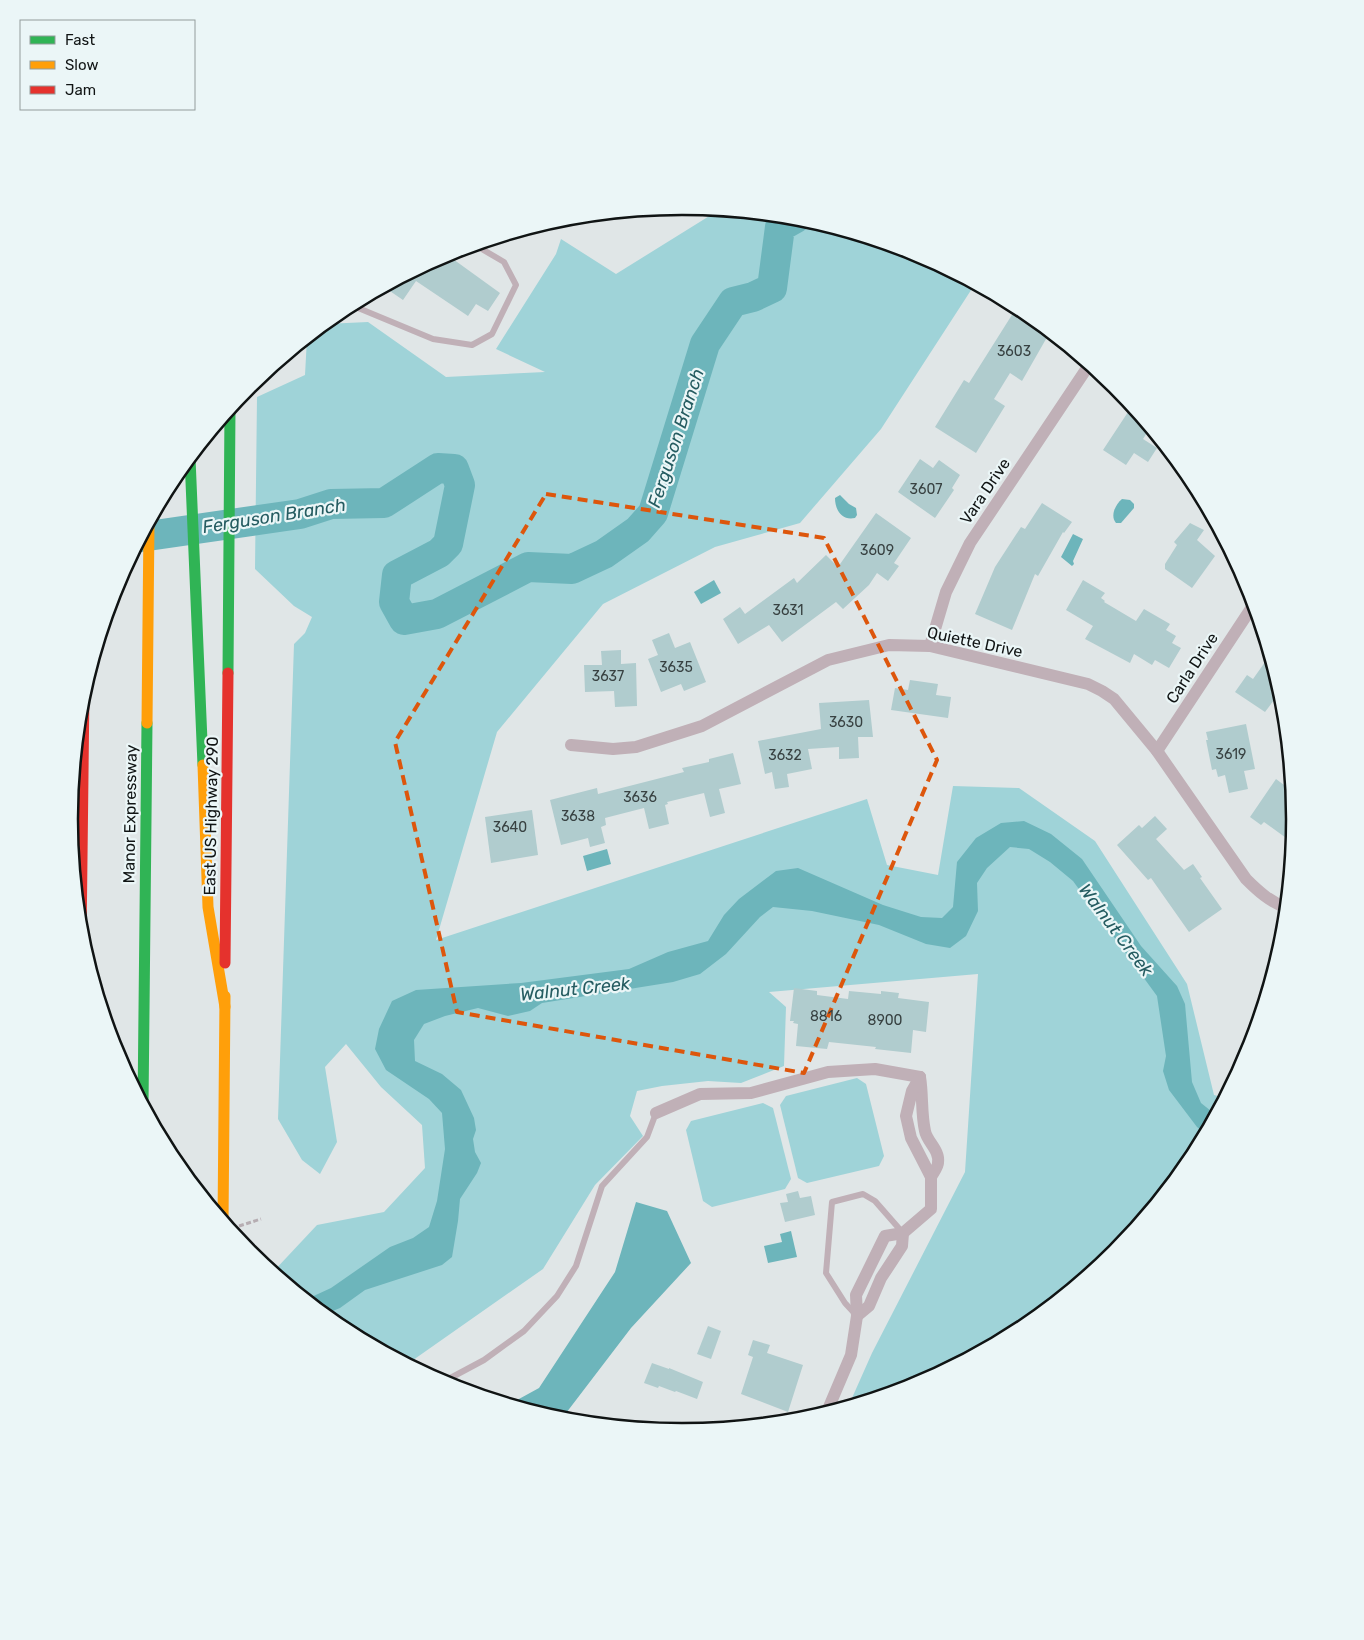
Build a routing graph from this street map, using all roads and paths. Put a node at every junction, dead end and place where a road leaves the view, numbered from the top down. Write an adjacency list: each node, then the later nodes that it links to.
1 (483, 250): 2 (lane)
2 (360, 309)
3 (1085, 370): 8 (street, Vara Drive)
4 (230, 419): 14 (main road, East US Highway 290)
5 (190, 468): 14 (main road)
6 (150, 534): 15 (main road, Manor Expressway)
7 (1249, 612): 11 (street, Carla Drive)
8 (930, 646): 10 (street, Quiette Drive); 11 (street, Quiette Drive)
9 (83, 738): 12 (main road)
10 (571, 745)
11 (1157, 751): 13 (street, Quiette Drive)
12 (82, 886)
13 (1280, 905)
14 (225, 1007): 17 (main road, East US Highway 290)
15 (143, 1093)
16 (656, 1113): 20 (street); 22 (lane)
17 (224, 1214)
18 (261, 1219): 19 (path)
19 (237, 1227)
20 (903, 1233): 21 (street); 21 (street); 21 (lane)
21 (857, 1316): 23 (street)
22 (451, 1378)
23 (829, 1406)

